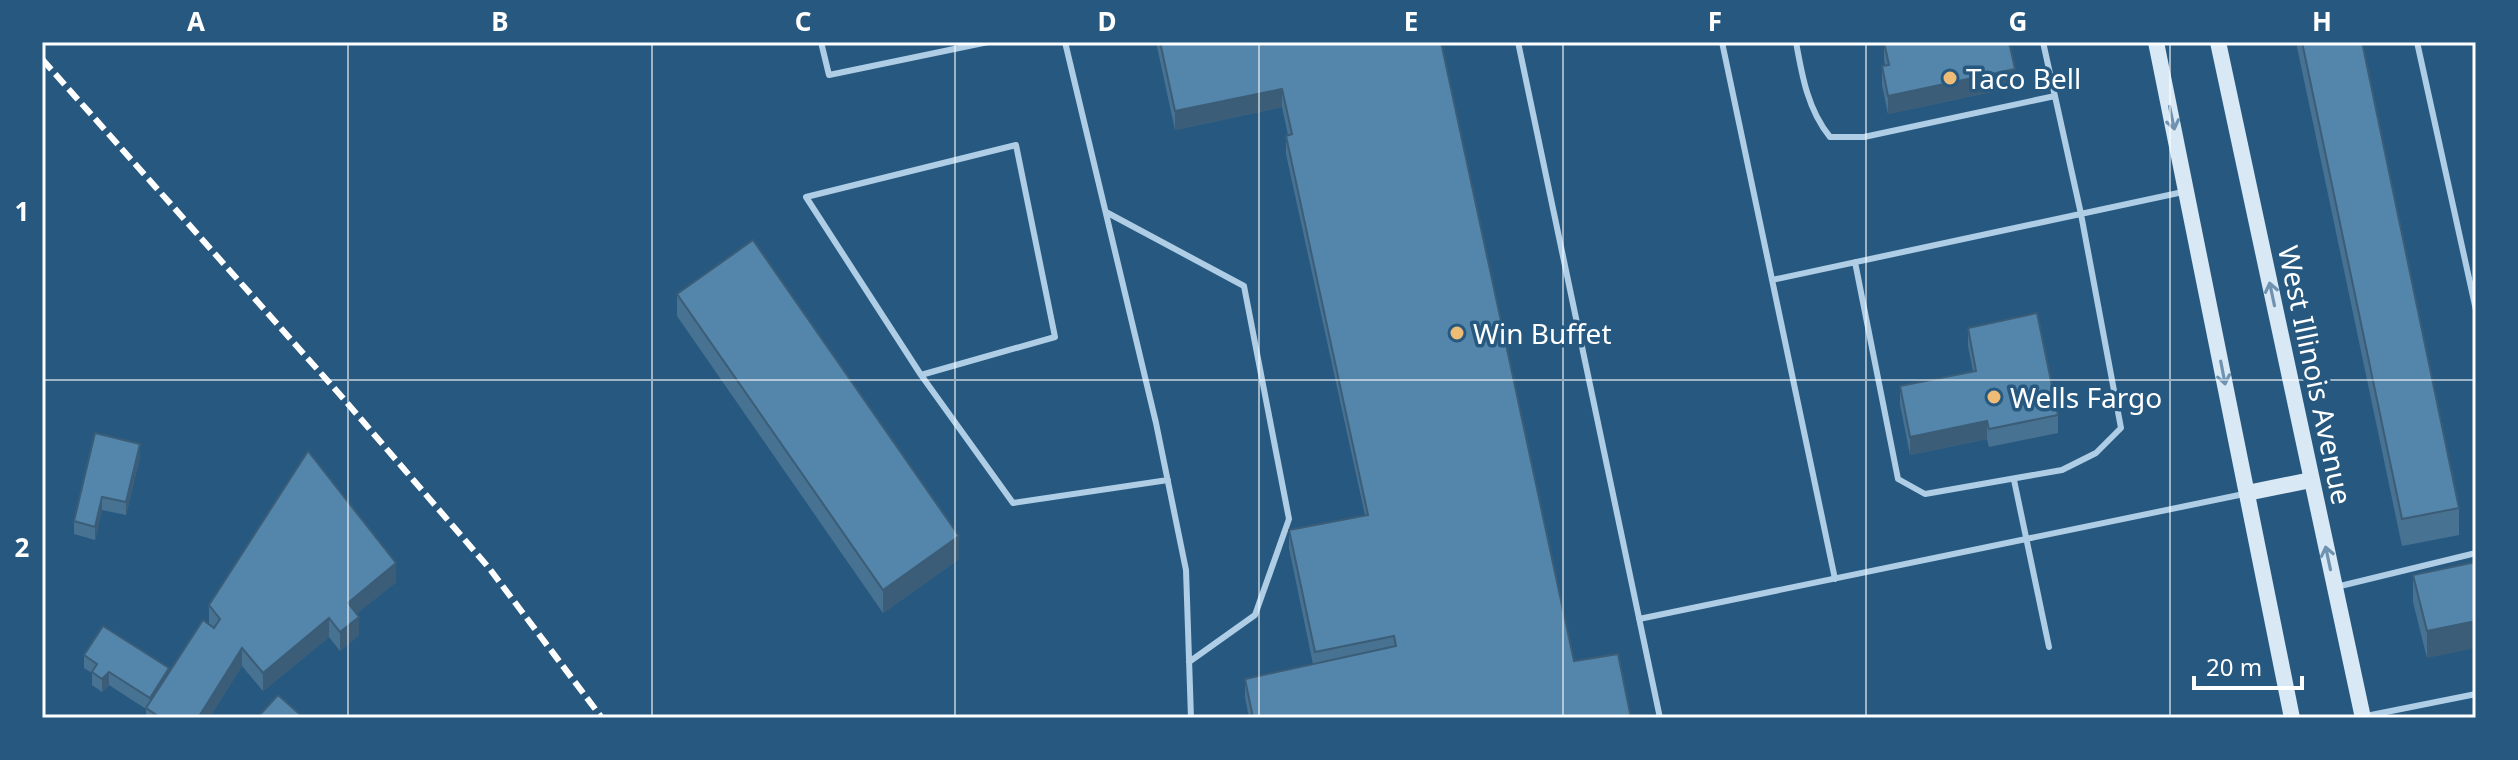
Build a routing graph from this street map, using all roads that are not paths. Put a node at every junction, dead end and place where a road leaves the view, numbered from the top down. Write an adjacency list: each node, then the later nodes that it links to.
1 (821, 42): 2 (lane)
2 (988, 42)
3 (1065, 42): 13 (lane)
4 (1518, 42): 27 (lane)
5 (1722, 42): 16 (lane)
6 (1796, 42): 11 (lane)
7 (2043, 42): 11 (lane)
8 (2156, 42): 12 (main road, one-way to 12)
9 (2218, 42): 21 (main road, West Illinois Avenue, one-way to 9)
10 (2417, 42): 17 (lane)
11 (2055, 96): 14 (lane)
12 (2187, 191): 14 (lane); 22 (main road, one-way to 22)
13 (1106, 212): 19 (lane); 29 (lane)
14 (2081, 214): 15 (lane); 20 (lane)
15 (1855, 262): 16 (lane); 20 (lane)
16 (1772, 280): 25 (lane)
17 (2476, 310)
18 (921, 375): 18 (lane); 19 (lane)
19 (1168, 480): 29 (lane)
20 (2014, 480): 23 (lane)
21 (2311, 480): 22 (main road); 26 (main road, West Illinois Avenue, one-way to 21)
22 (2247, 493): 23 (lane); 34 (main road)
23 (2028, 539): 25 (lane); 28 (lane)
24 (2476, 553): 26 (lane)
25 (1835, 579): 27 (lane)
26 (2334, 587): 31 (main road, West Illinois Avenue)
27 (1639, 619): 33 (lane)
28 (2049, 647)
29 (1189, 662): 32 (lane)
30 (2476, 694): 31 (lane)
31 (2362, 717)
32 (1191, 718)
33 (1660, 718)
34 (2292, 718)

